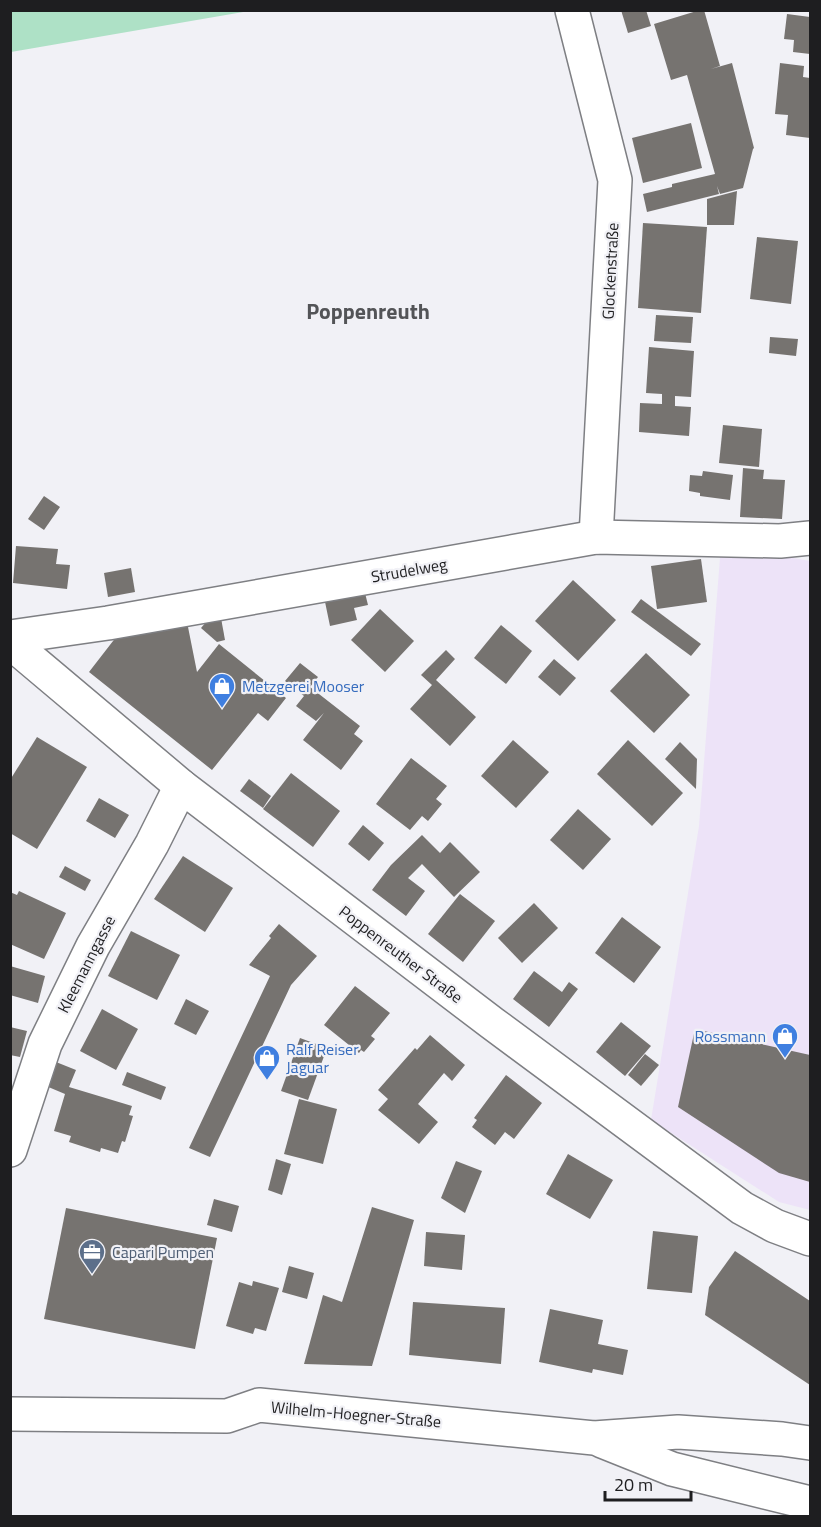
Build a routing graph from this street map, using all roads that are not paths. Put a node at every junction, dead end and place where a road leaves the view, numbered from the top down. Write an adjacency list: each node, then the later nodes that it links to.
1 (572, 10): 2 (street, Glockenstraße)
2 (596, 537): 3 (street, Strudelweg); 4 (street, Strudelweg)
3 (810, 538)
4 (10, 637)
5 (10, 642): 6 (street, Poppenreuther Straße)
6 (181, 786): 7 (street, Kleemanngasse); 8 (street, Poppenreuther Straße)
7 (10, 1150)
8 (810, 1239)
9 (10, 1414): 10 (street, Wilhelm-Hoegner-Straße)
10 (594, 1438): 11 (street, Wilhelm-Hoegner-Straße); 12 (street, Wilhelm-Hoegner-Straße)
11 (810, 1443)
12 (810, 1503)

